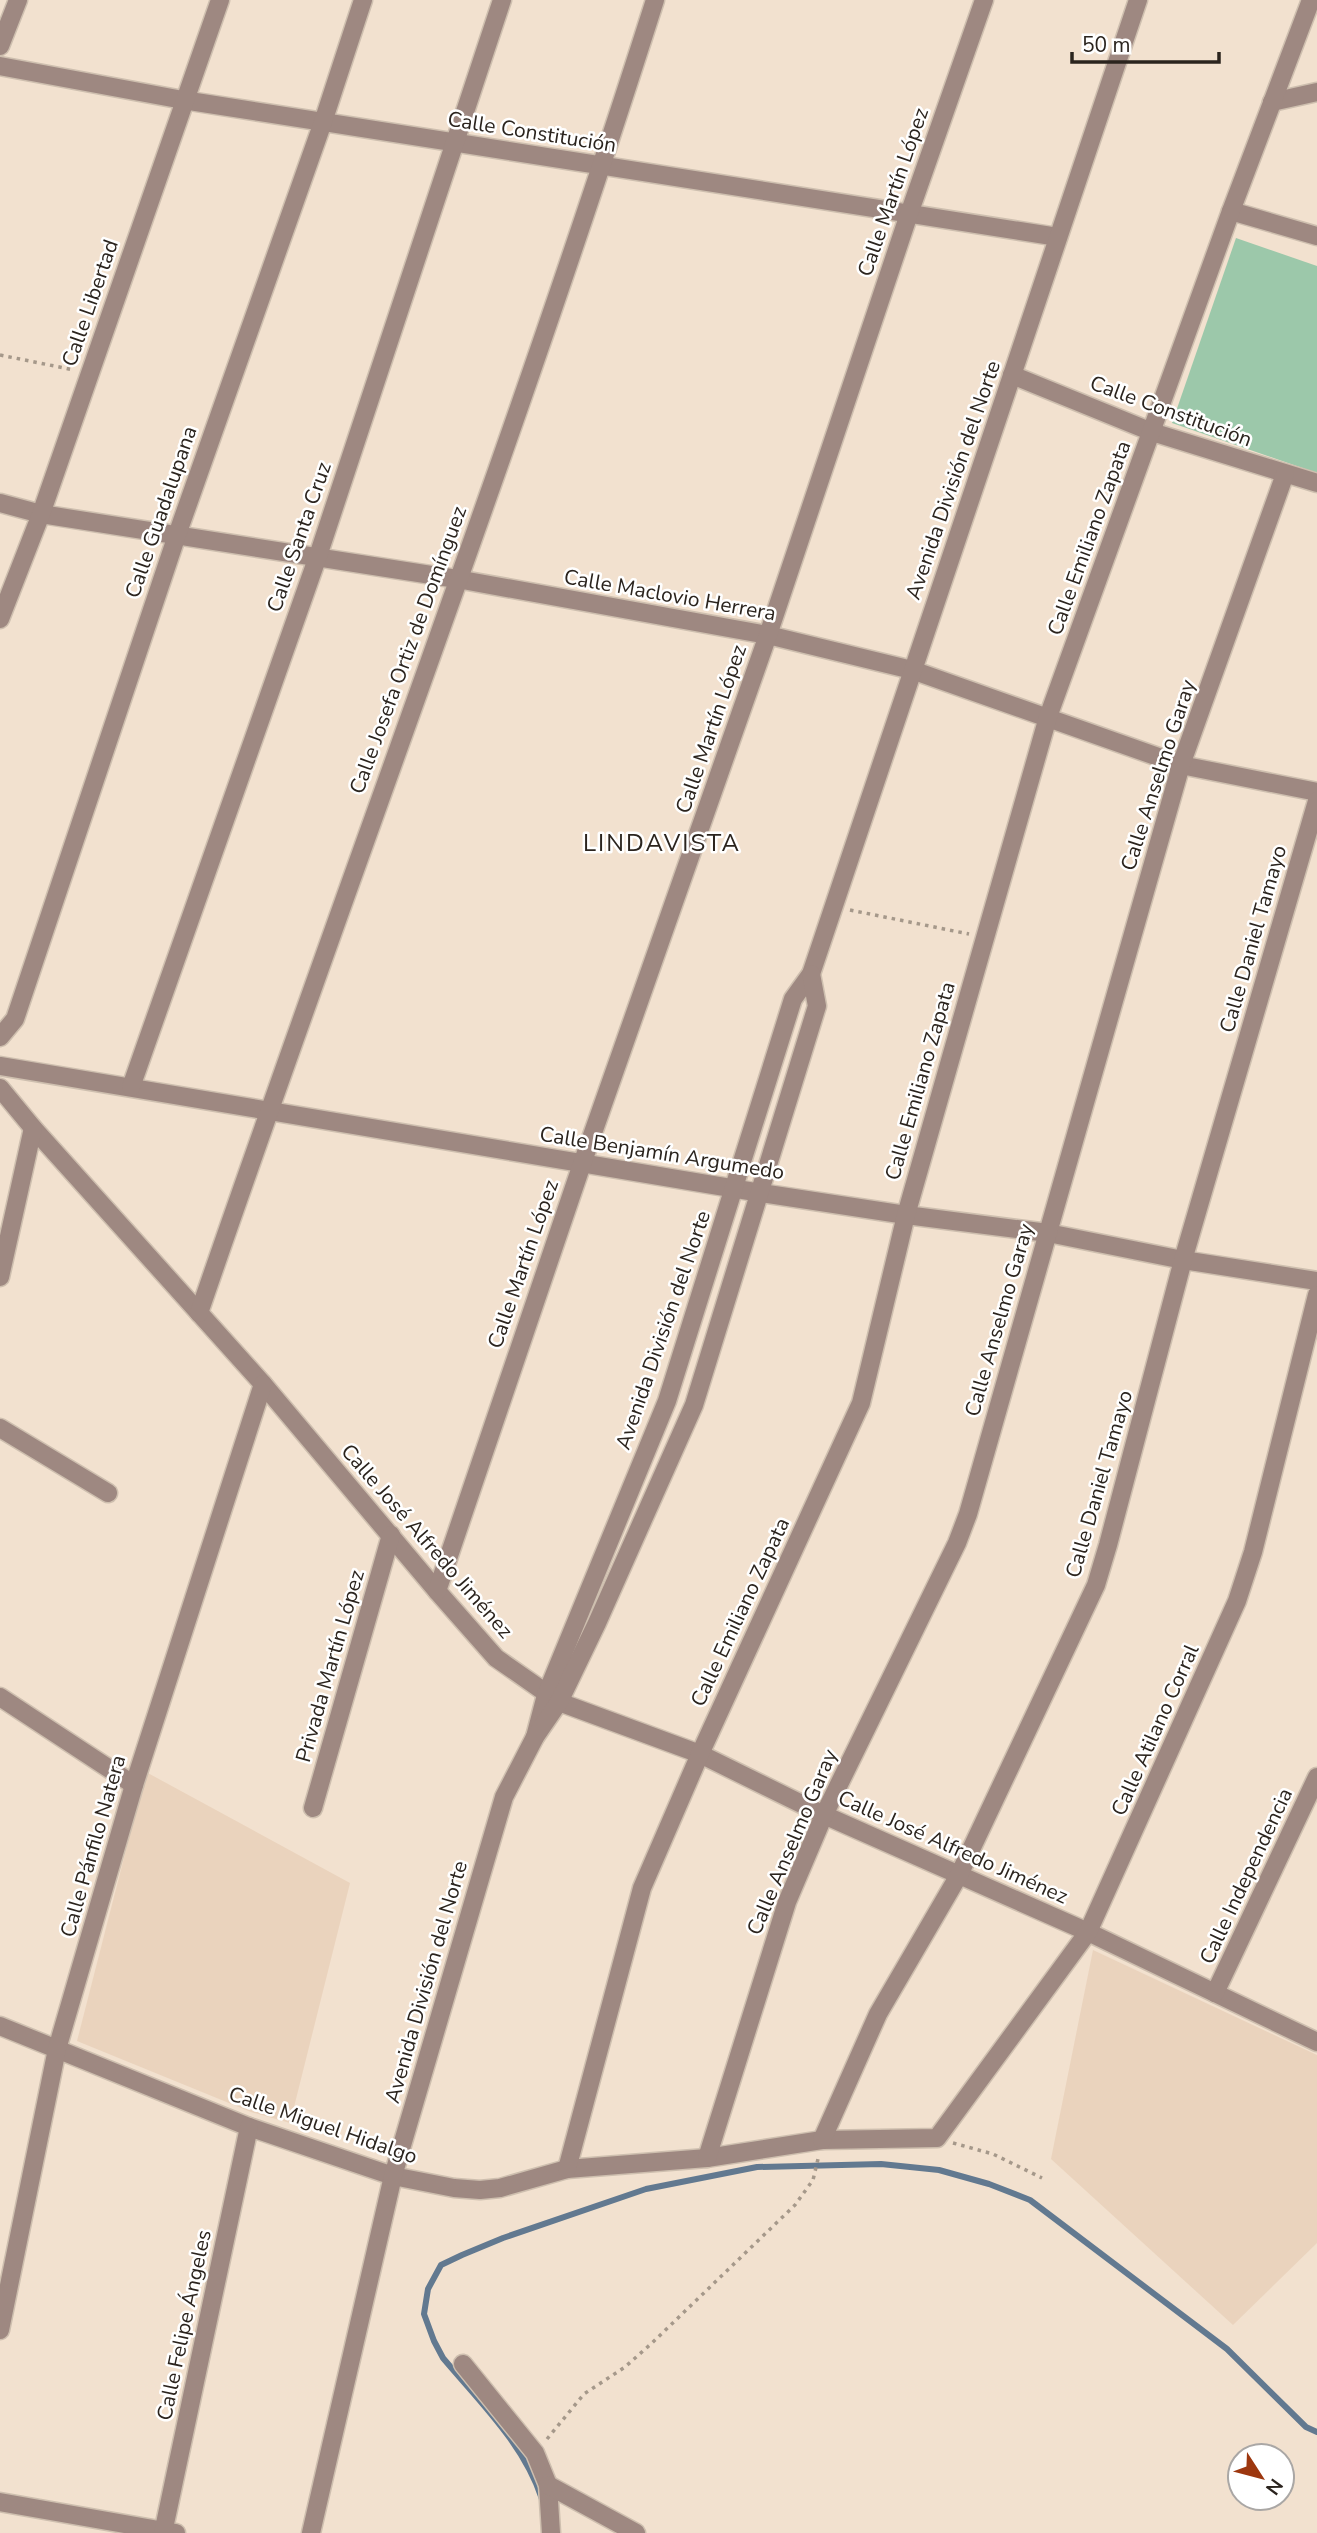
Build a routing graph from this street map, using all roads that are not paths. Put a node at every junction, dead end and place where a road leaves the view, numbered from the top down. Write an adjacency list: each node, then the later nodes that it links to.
1 (18, 0): 9 (street)
2 (220, 0): 12 (street, Calle Libertad)
3 (363, 0): 14 (street, Calle Guadalupana)
4 (502, 0): 15 (street, Calle Santa Cruz)
5 (655, 0): 16 (street, Calle Josefa Ortiz de Domínguez)
6 (984, 0): 18 (street, Calle Martín López)
7 (1138, 0): 20 (street, Avenida División del Norte)
8 (1311, 0): 13 (street, Calle Emiliano Zapata)
9 (0, 46)
10 (0, 66): 12 (street, Calle Constitución)
11 (1317, 92): 13 (street)
12 (183, 100): 14 (street, Calle Constitución); 26 (street, Calle Libertad)
13 (1272, 102): 17 (street, Calle Emiliano Zapata)
14 (323, 122): 15 (street, Calle Constitución); 27 (street, Calle Guadalupana)
15 (456, 144): 16 (street, Calle Constitución); 28 (street, Calle Santa Cruz)
16 (602, 166): 18 (street, Calle Constitución); 29 (street, Calle Josefa Ortiz de Domínguez)
17 (1231, 211): 19 (street); 22 (street, Calle Emiliano Zapata)
18 (909, 214): 20 (street, Calle Constitución); 31 (street, Calle Martín López)
19 (1317, 236)
20 (1058, 237): 21 (street, Avenida División del Norte)
21 (1012, 375): 22 (street, Calle Constitución); 32 (street, Avenida División del Norte)
22 (1152, 432): 23 (street, Calle Constitución); 33 (street, Calle Emiliano Zapata)
23 (1285, 474): 24 (street, Calle Constitución); 34 (street, Calle Anselmo Garay)
24 (1317, 483)
25 (0, 503): 26 (street, Calle Maclovio Herrera)
26 (41, 514): 27 (street, Calle Maclovio Herrera); 30 (street, Calle Libertad)
27 (177, 535): 28 (street, Calle Maclovio Herrera); 38 (street, Calle Guadalupana)
28 (318, 556): 29 (street, Calle Maclovio Herrera); 40 (street, Calle Santa Cruz)
29 (457, 579): 31 (street, Calle Maclovio Herrera); 42 (street, Calle Josefa Ortiz de Domínguez)
30 (0, 620)
31 (768, 635): 32 (street, Calle Maclovio Herrera); 44 (street, Calle Martín López)
32 (912, 670): 33 (street, Calle Maclovio Herrera); 37 (street, Avenida División del Norte)
33 (1048, 717): 34 (street, Calle Maclovio Herrera); 47 (street, Calle Emiliano Zapata)
34 (1181, 765): 35 (street, Calle Maclovio Herrera); 48 (street, Calle Anselmo Garay)
35 (1317, 792)
36 (1317, 801): 50 (street, Calle Daniel Tamayo)
37 (811, 974): 45 (street, Avenida División del Norte); 46 (street, Avenida División del Norte)
38 (0, 1038)
39 (0, 1066): 40 (street, Calle Benjamín Argumedo)
40 (131, 1087): 42 (street, Calle Benjamín Argumedo)
41 (0, 1088): 43 (street, Calle José Alfredo Jiménez)
42 (268, 1112): 44 (street, Calle Benjamín Argumedo); 54 (street, Calle Josefa Ortiz de Domínguez)
43 (33, 1128): 49 (street); 54 (street, Calle José Alfredo Jiménez)
44 (582, 1164): 45 (street, Calle Benjamín Argumedo); 59 (street, Calle Martín López)
45 (735, 1187): 46 (street, Calle Benjamín Argumedo); 61 (street, Avenida División del Norte)
46 (761, 1193): 47 (street, Calle Benjamín Argumedo); 61 (street, Avenida División del Norte)
47 (906, 1215): 48 (street, Calle Benjamín Argumedo); 62 (street, Calle Emiliano Zapata)
48 (1048, 1233): 50 (street, Calle Benjamín Argumedo); 66 (street, Calle Anselmo Garay)
49 (2, 1256): 51 (street)
50 (1183, 1259): 52 (street, Calle Benjamín Argumedo); 67 (street, Calle Daniel Tamayo)
51 (0, 1277)
52 (1317, 1281)
53 (1317, 1295): 68 (street, Calle Atilano Corral)
54 (199, 1313): 55 (street, Calle José Alfredo Jiménez)
55 (263, 1384): 58 (street, Calle José Alfredo Jiménez); 64 (street, Calle Pánfilo Natera)
56 (0, 1428): 57 (street)
57 (108, 1493)
58 (391, 1535): 59 (street, Calle José Alfredo Jiménez); 65 (street, Privada Martín López)
59 (437, 1591): 61 (street, Calle José Alfredo Jiménez)
60 (0, 1697): 64 (street)
61 (552, 1699): 62 (street, Calle José Alfredo Jiménez); 78 (street, Avenida División del Norte)
62 (700, 1754): 66 (street, Calle José Alfredo Jiménez); 77 (street, Calle Emiliano Zapata)
63 (1317, 1777): 69 (street, Calle Independencia)
64 (134, 1785): 72 (street, Calle Pánfilo Natera)
65 (313, 1808)
66 (824, 1815): 67 (street, Calle José Alfredo Jiménez); 76 (street, Calle Anselmo Garay)
67 (959, 1875): 68 (street, Calle José Alfredo Jiménez); 75 (street, Calle Daniel Tamayo)
68 (1088, 1932): 69 (street, Calle José Alfredo Jiménez); 74 (street, Calle Atilano Corral)
69 (1215, 1993): 71 (street, Calle José Alfredo Jiménez)
70 (0, 2026): 72 (street, Calle Miguel Hidalgo)
71 (1317, 2042)
72 (57, 2049): 73 (street, Calle Miguel Hidalgo); 79 (street, Calle Pánfilo Natera)
73 (249, 2127): 78 (street, Calle Miguel Hidalgo); 83 (street, Calle Felipe Ángeles)
74 (937, 2138): 75 (street, Calle Miguel Hidalgo)
75 (820, 2148): 76 (street, Calle Miguel Hidalgo)
76 (707, 2158): 77 (street, Calle Miguel Hidalgo)
77 (567, 2169): 78 (street, Calle Miguel Hidalgo)
78 (393, 2176): 84 (street, Avenida División del Norte)
79 (0, 2330)
80 (463, 2364): 81 (street)
81 (548, 2485): 85 (street); 86 (street)
82 (0, 2502): 83 (street)
83 (168, 2532)
84 (311, 2533)
85 (551, 2533)
86 (636, 2533)

